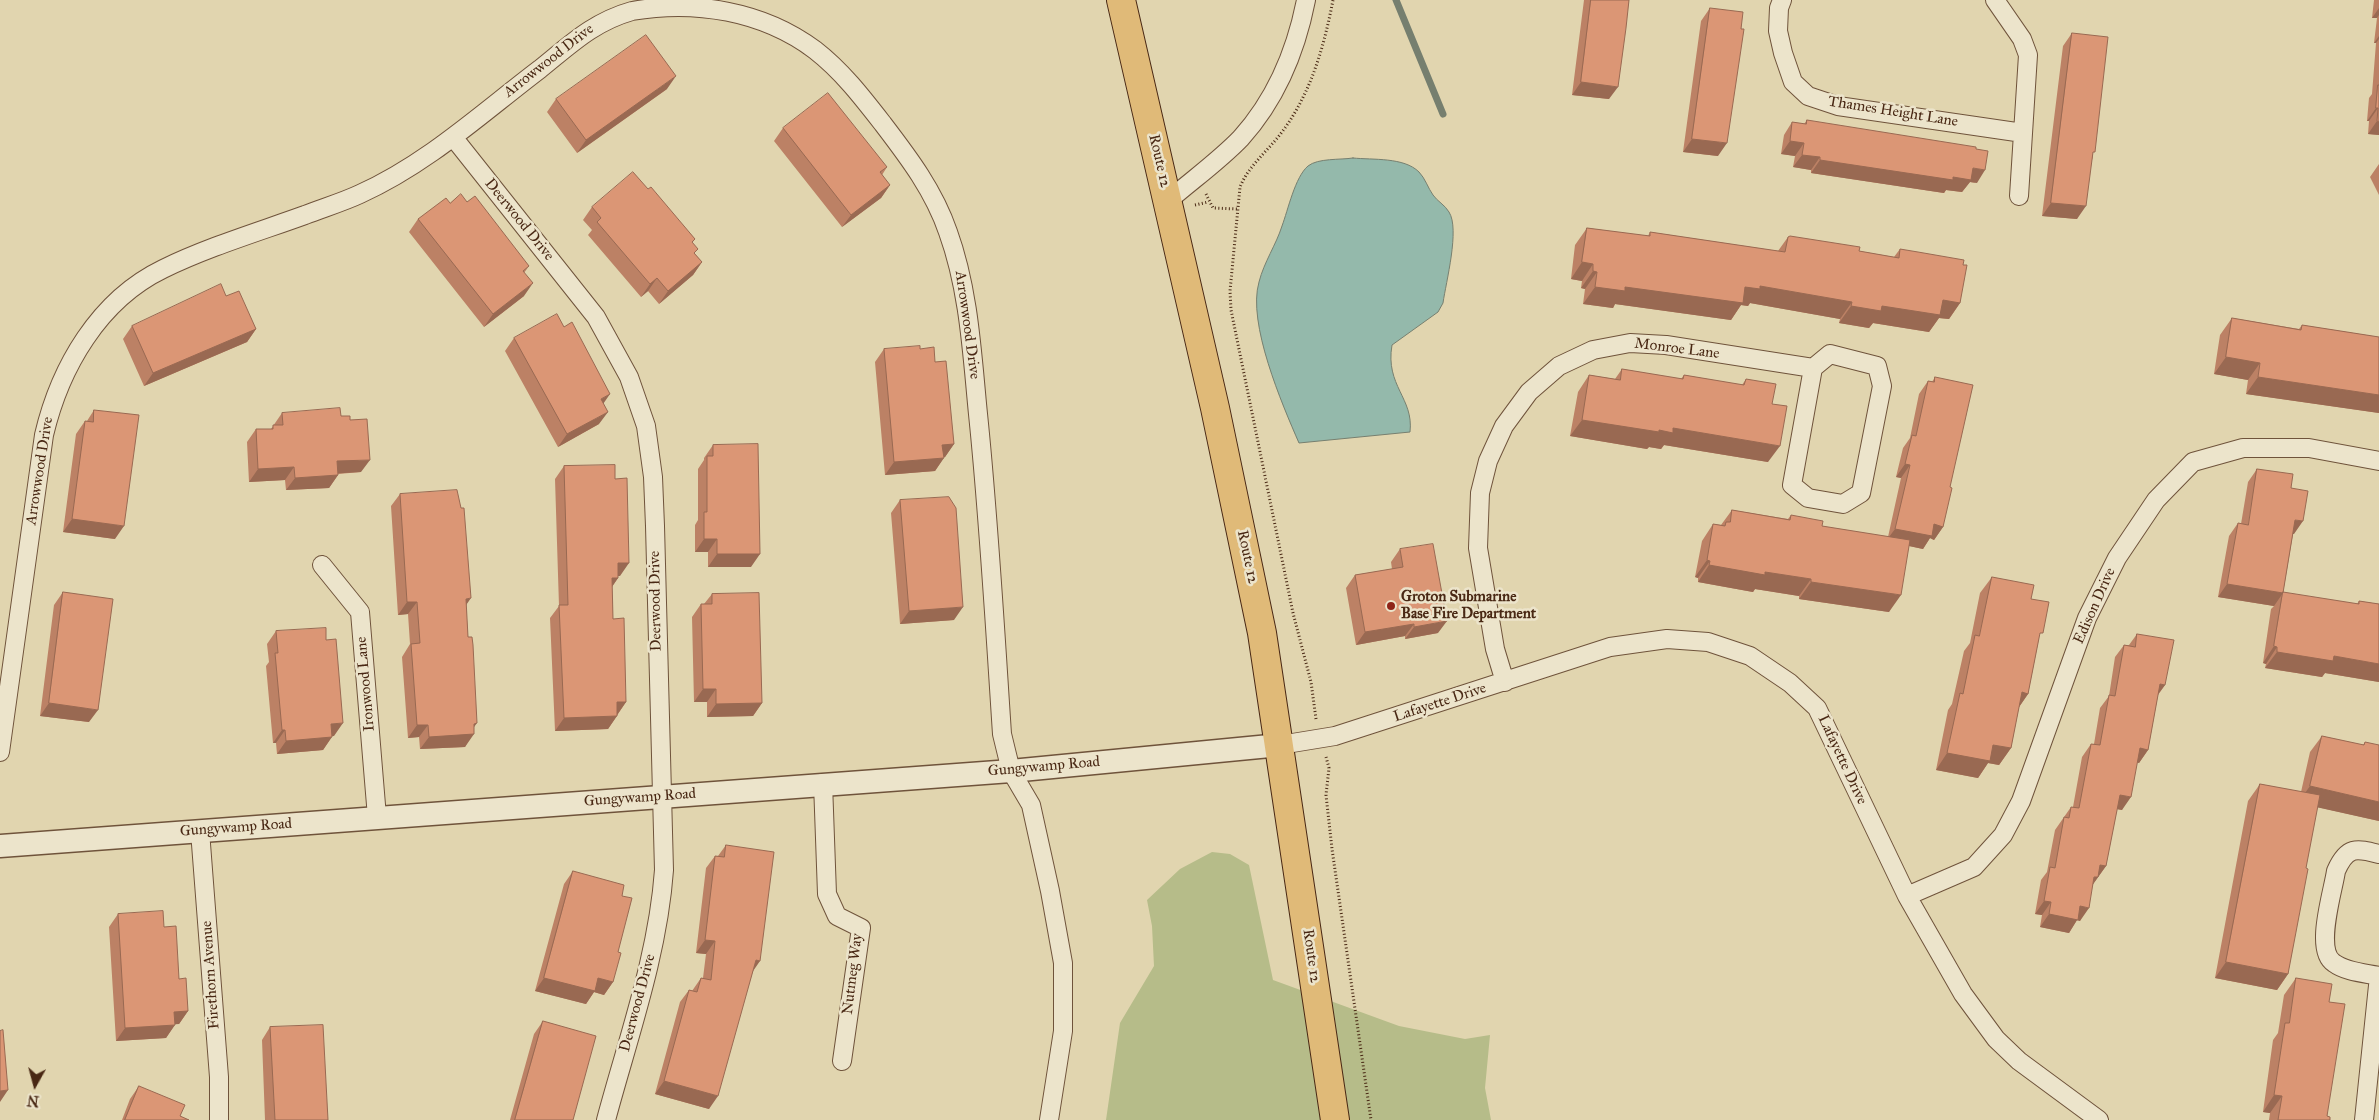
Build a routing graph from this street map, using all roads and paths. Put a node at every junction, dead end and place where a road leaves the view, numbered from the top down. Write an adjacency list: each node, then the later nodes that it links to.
1 (1122, 0): 9 (highway, Route 12)
2 (1306, 0): 7 (street)
3 (1782, 0): 5 (street, Thames Height Lane)
4 (1995, 0): 5 (street)
5 (2024, 133): 8 (street)
6 (453, 137): 16 (street, Arrowwood Drive); 18 (street, Arrowwood Drive); 20 (street, Deerwood Drive)
7 (1200, 173): 9 (street); 14 (path)
8 (2019, 196)
9 (1168, 201): 15 (highway, Route 12)
10 (1813, 368): 10 (street); 13 (street, Monroe Lane)
11 (2379, 461): 25 (street, Edison Drive)
12 (322, 565): 21 (street, Ironwood Lane)
13 (1505, 682): 15 (street, Lafayette Drive); 25 (street, Lafayette Drive)
14 (1317, 723)
15 (1280, 745): 18 (street, Gungywamp Road); 31 (highway, Route 12)
16 (0, 752)
17 (1327, 759): 32 (path)
18 (1010, 771): 19 (street, Gungywamp Road); 30 (street, Arrowwood Drive)
19 (823, 783): 20 (street, Gungywamp Road); 27 (street, Nutmeg Way)
20 (662, 796): 21 (street, Gungywamp Road); 29 (street, Deerwood Drive)
21 (377, 817): 22 (street, Gungywamp Road)
22 (200, 831): 23 (street, Gungywamp Road); 28 (street, Firethorn Avenue)
23 (0, 846)
24 (2379, 854): 26 (street)
25 (1906, 896): 33 (street, Lafayette Drive)
26 (2379, 976): 34 (street)
27 (842, 1061)
28 (219, 1120)
29 (606, 1120)
30 (1049, 1120)
31 (1335, 1120)
32 (1371, 1120)
33 (2099, 1120)
34 (2364, 1120)

